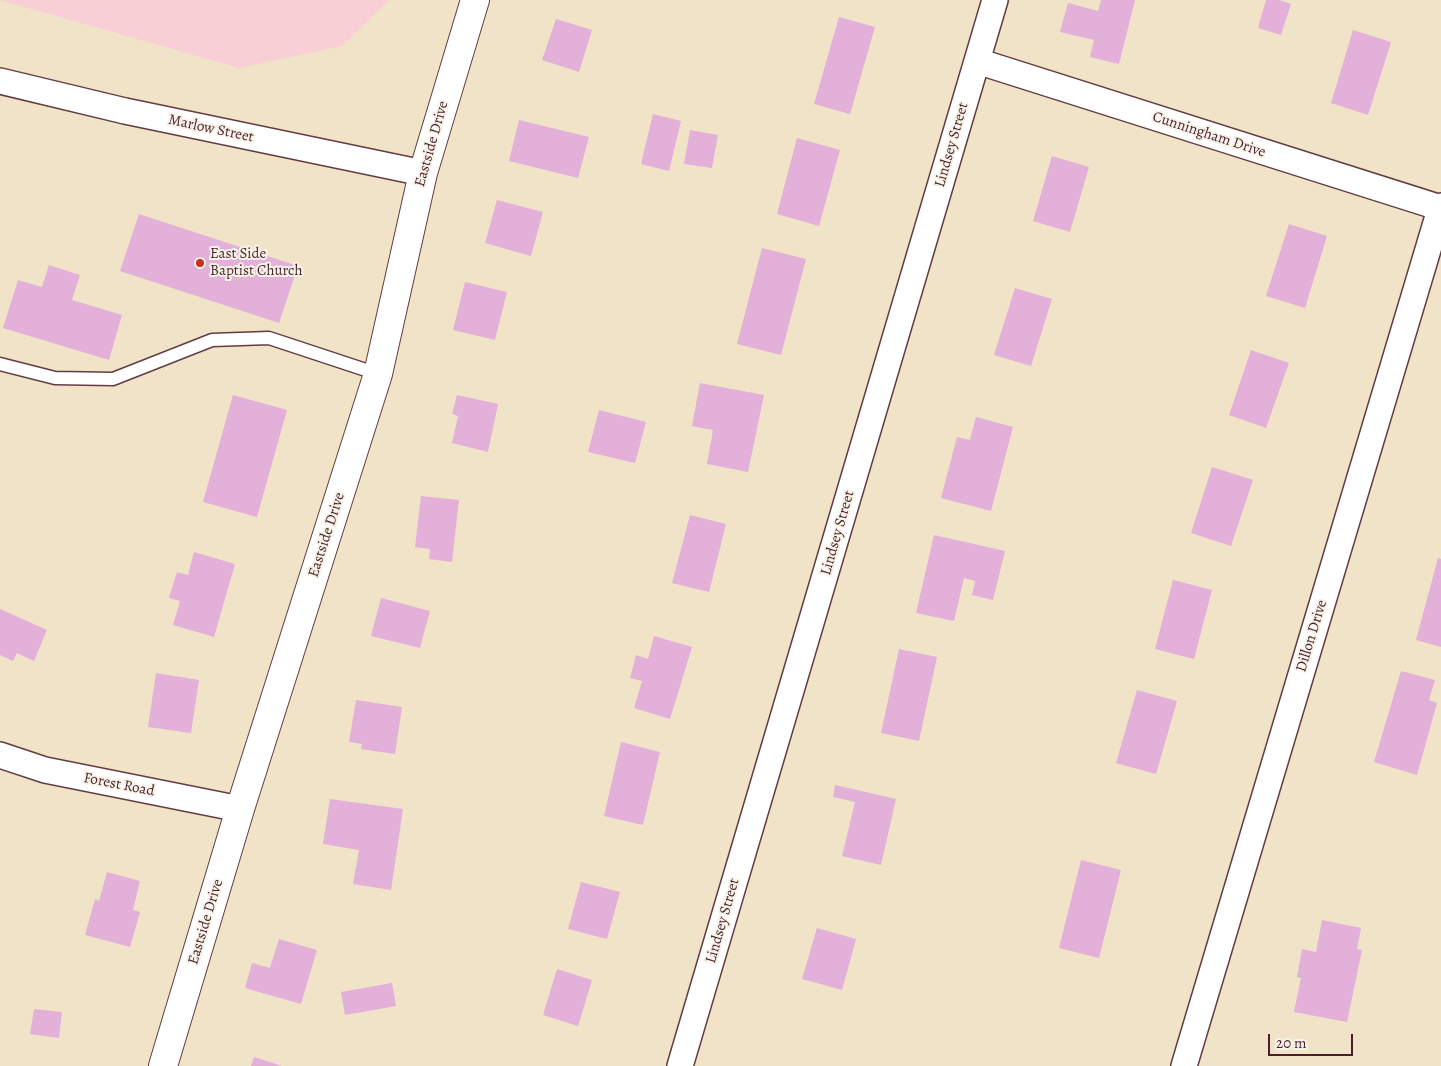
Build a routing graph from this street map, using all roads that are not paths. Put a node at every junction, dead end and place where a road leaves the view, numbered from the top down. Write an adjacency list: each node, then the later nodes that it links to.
1 (475, 0): 5 (street, Eastside Drive)
2 (995, 0): 3 (street, Lindsey Street)
3 (977, 61): 6 (street, Cunningham Drive); 12 (street, Lindsey Street)
4 (0, 81): 5 (street, Marlow Street)
5 (423, 173): 8 (street, Eastside Drive)
6 (1441, 207): 13 (street, Dillon Drive)
7 (0, 364): 8 (lane)
8 (378, 374): 10 (street, Eastside Drive)
9 (0, 755): 10 (street, Forest Road)
10 (240, 810): 11 (street, Eastside Drive)
11 (163, 1066)
12 (680, 1066)
13 (1184, 1066)

